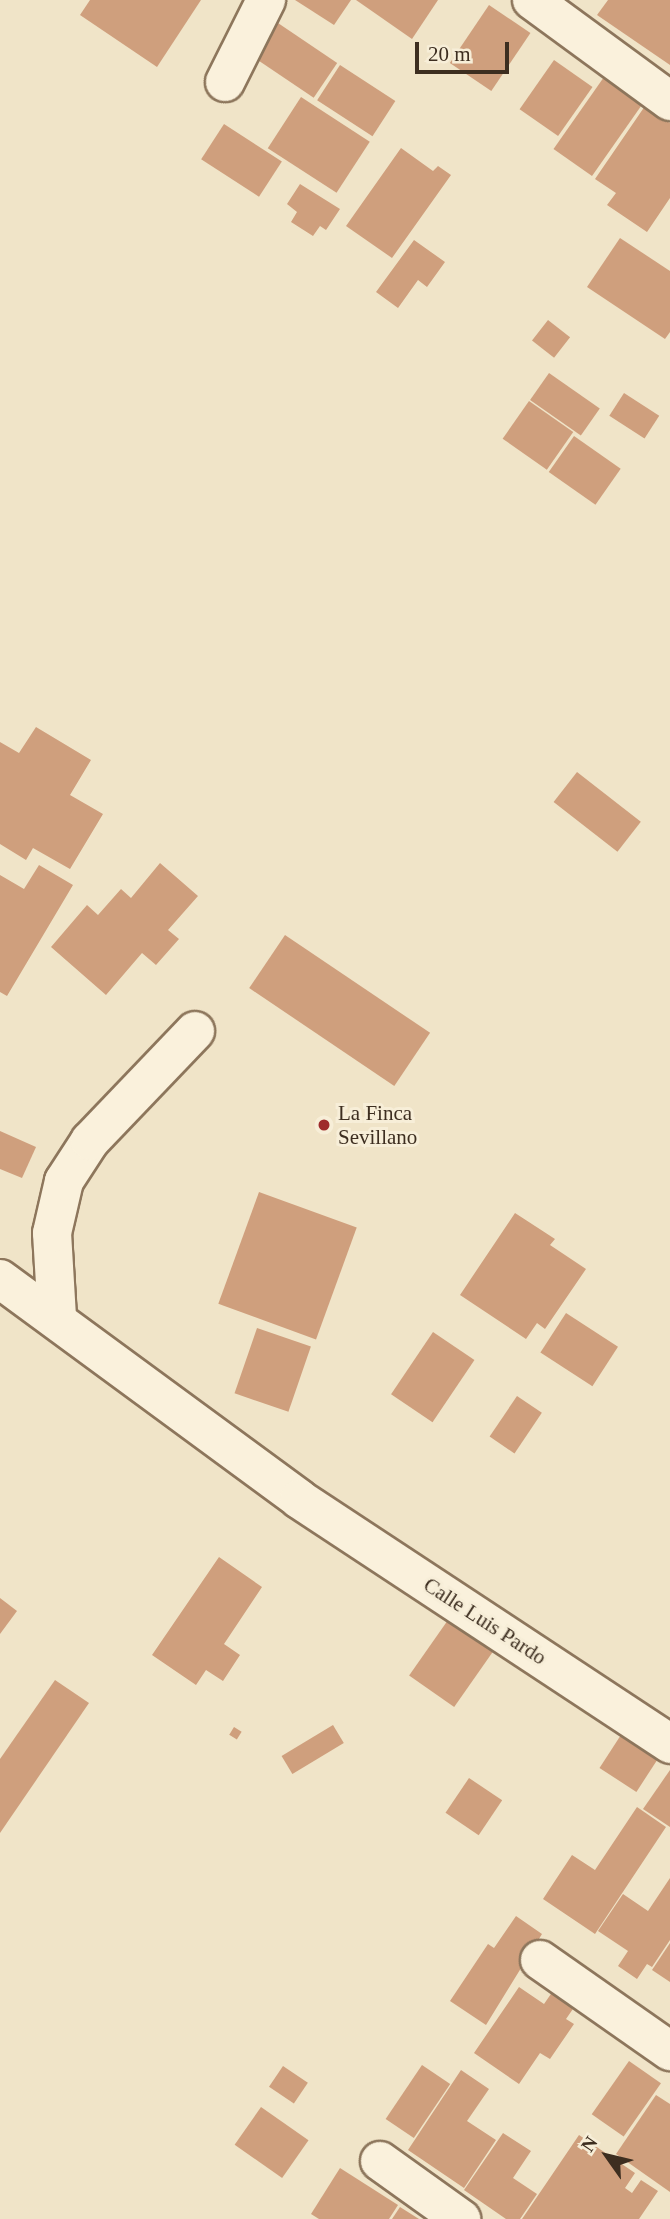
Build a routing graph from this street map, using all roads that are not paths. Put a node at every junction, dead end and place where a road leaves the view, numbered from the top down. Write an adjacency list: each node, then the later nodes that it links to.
1 (266, 0): 3 (street)
2 (533, 0): 4 (street)
3 (225, 82)
4 (670, 101)
5 (195, 1031): 7 (street)
6 (0, 1279): 7 (street, Calle Luis Pardo)
7 (57, 1317): 8 (street, Calle Luis Pardo)
8 (670, 1744)
9 (540, 1959): 10 (street)
10 (670, 2051)
11 (380, 2161): 12 (street)
12 (461, 2219)

